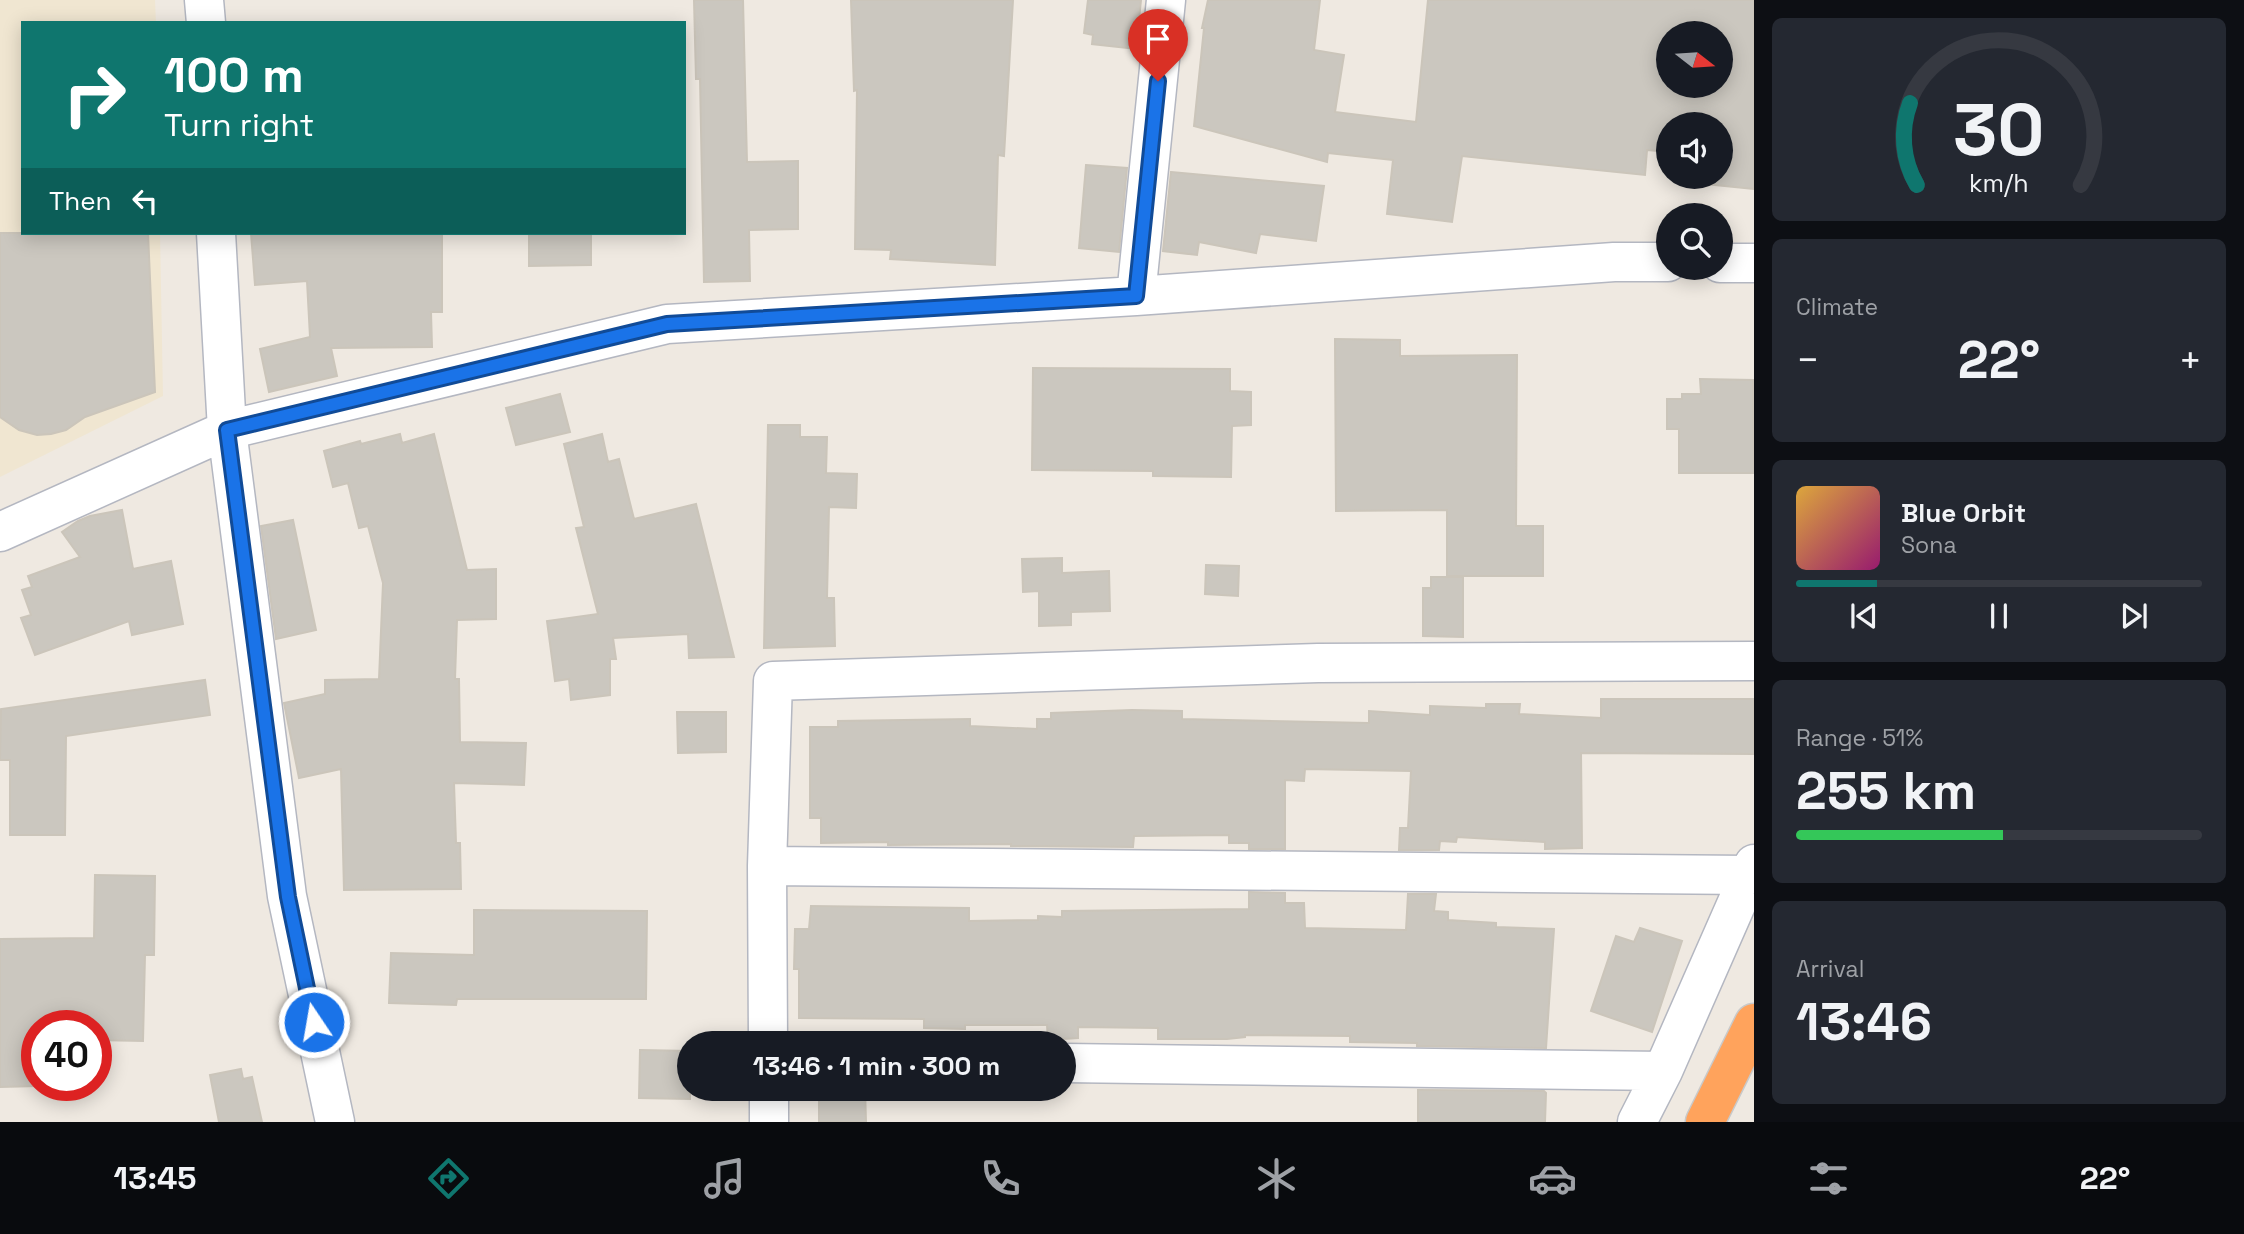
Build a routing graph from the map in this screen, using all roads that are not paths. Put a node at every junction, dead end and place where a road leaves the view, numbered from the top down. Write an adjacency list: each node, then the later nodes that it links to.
1 (204, 0): 3 (street)
2 (1166, 0): 8 (street)
3 (206, 21)
4 (216, 235): 9 (street)
5 (1656, 262): 8 (street)
6 (1733, 263): 7 (street)
7 (1754, 263)
8 (1136, 296): 9 (street)
9 (227, 430): 10 (street); 19 (street)
10 (0, 532)
11 (1754, 661): 12 (street)
12 (767, 866): 13 (street); 15 (street)
13 (1751, 870): 17 (street)
14 (1754, 1023): 22 (highway)
15 (768, 1031)
16 (1076, 1063): 17 (street)
17 (1663, 1071): 21 (street)
18 (769, 1101): 20 (street)
19 (335, 1122)
20 (769, 1122)
21 (1637, 1122)
22 (1705, 1122)

